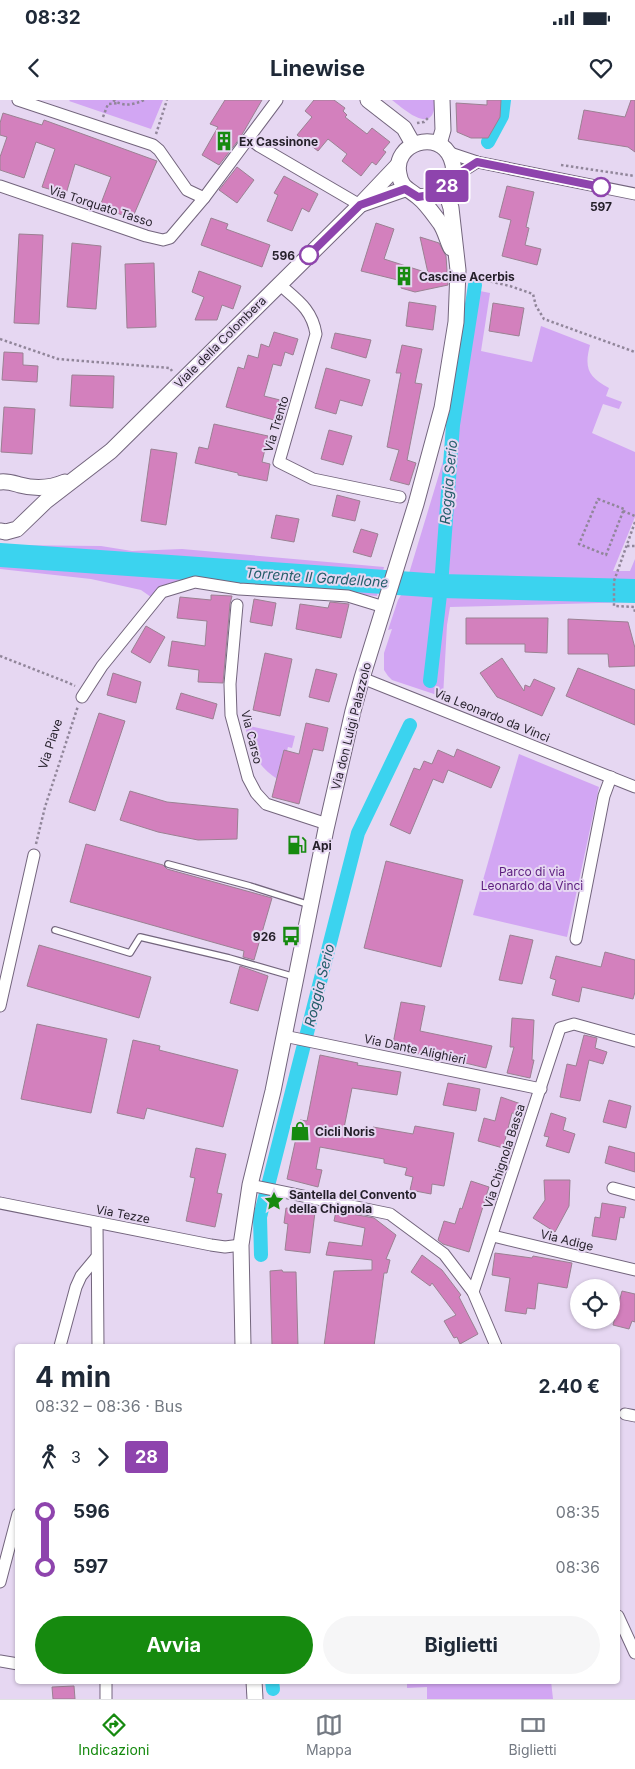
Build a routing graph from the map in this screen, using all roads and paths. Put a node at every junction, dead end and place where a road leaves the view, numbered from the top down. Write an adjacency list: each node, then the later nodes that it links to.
1 (18, 100): 10 (street)
2 (114, 100): 7 (path)
3 (144, 100): 7 (path)
4 (167, 100): 13 (path)
5 (277, 100): 11 (street, Via Torquato Tasso)
6 (368, 100): 9 (street)
7 (118, 103): 10 (path)
8 (442, 107): 9 (path); 14 (street, Via don Luigi Palazzolo)
9 (400, 125): 12 (street)
10 (101, 127): 13 (street)
11 (250, 139): 23 (street, Via Torquato Tasso); 24 (street)
12 (413, 144): 14 (street); 16 (street)
13 (153, 145): 23 (street)
14 (443, 148): 15 (street); 19 (street, Via don Luigi Palazzolo)
15 (477, 162): 19 (street); 22 (street)
16 (398, 165): 21 (street, Via don Luigi Palazzolo); 24 (street, Viale della Colombera)
17 (557, 165): 18 (path)
18 (635, 176)
19 (449, 183): 21 (street); 25 (street, Via don Luigi Palazzolo)
20 (0, 186): 23 (street, Via Torquato Tasso)
21 (412, 193): 24 (street, Viale della Colombera); 25 (street, Via don Luigi Palazzolo)
22 (635, 194)
23 (204, 198)
24 (360, 205): 26 (street, Viale della Colombera)
25 (463, 273): 28 (path); 41 (street, Via don Luigi Palazzolo)
26 (280, 284): 29 (street, Viale della Colombera); 33 (street, Via Trento)
27 (0, 339): 29 (path)
28 (635, 352)
29 (182, 381): 30 (street, Viale della Colombera)
30 (77, 476): 32 (street, Viale della Colombera); 36 (street, Viale della Colombera)
31 (1, 481): 32 (street, Viale della Colombera)
32 (19, 485): 36 (street)
33 (400, 497)
34 (623, 511): 34 (path); 35 (path)
35 (635, 516)
36 (27, 520): 38 (street, Viale della Colombera)
37 (635, 522): 39 (path)
38 (0, 531)
39 (626, 546): 40 (path); 43 (path)
40 (635, 546)
41 (386, 601): 45 (street, Via don Luigi Palazzolo); 46 (street)
42 (237, 605): 49 (street, Via Carso)
43 (635, 612)
44 (0, 656): 46 (path)
45 (362, 678): 47 (street, Via Leonardo da Vinci); 49 (street, Via don Luigi Palazzolo)
46 (82, 697): 50 (path, Via Piave)
47 (611, 777): 48 (street, Via Leonardo da Vinci); 54 (street)
48 (635, 787)
49 (327, 824): 52 (street, Via don Luigi Palazzolo)
50 (34, 855): 56 (street)
51 (168, 864): 52 (lane)
52 (310, 905): 55 (street, Via don Luigi Palazzolo)
53 (55, 930): 55 (lane)
54 (576, 939)
55 (295, 977): 57 (street, Via don Luigi Palazzolo)
56 (0, 1006)
57 (284, 1036): 59 (street, Via Dante Alighieri); 60 (street, Via don Luigi Palazzolo)
58 (635, 1041): 59 (street, Via Chignola Bassa)
59 (541, 1089): 65 (street, Via Chignola Bassa)
60 (250, 1185): 66 (street, Via don Luigi Palazzolo); 69 (street)
61 (613, 1188): 62 (street)
62 (635, 1194)
63 (0, 1203): 64 (street, Via Tezze)
64 (97, 1223): 66 (street, Via Tezze); 67 (street)
65 (493, 1236): 68 (street, Via Adige); 69 (street, Via Chignola Bassa)
66 (241, 1245): 72 (street, Via don Luigi Palazzolo)
67 (96, 1258): 70 (street); 71 (street)
68 (635, 1270)
69 (473, 1292): 73 (street)
70 (61, 1344)
71 (98, 1344)
72 (243, 1344)
73 (495, 1344)
74 (15, 1525): 75 (street)
75 (0, 1582)
76 (620, 1620): 77 (street)
77 (635, 1652)
78 (0, 1660): 79 (street)
79 (15, 1663)
80 (106, 1684): 82 (street)
81 (254, 1684): 83 (street)
82 (106, 1699)
83 (254, 1699)

